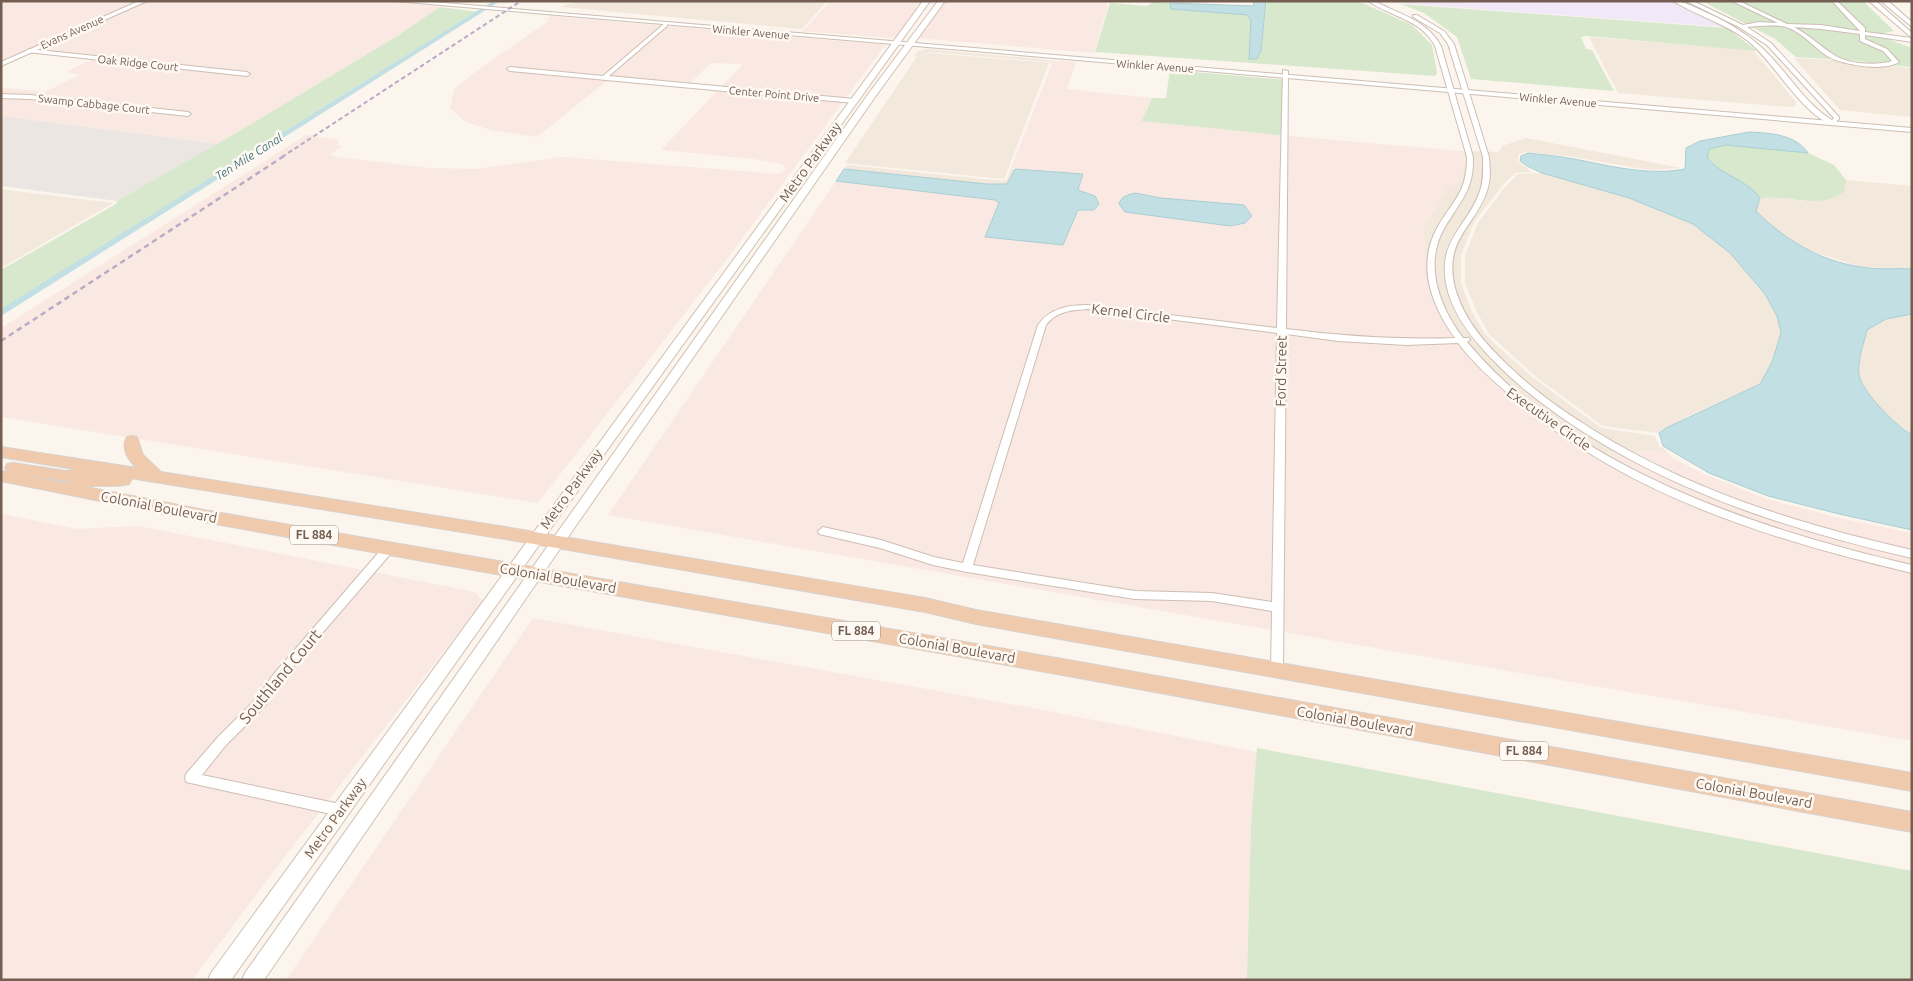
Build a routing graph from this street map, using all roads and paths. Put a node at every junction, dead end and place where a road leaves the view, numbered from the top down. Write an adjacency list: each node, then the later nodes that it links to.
1 (144, 1): 29 (street, Evans Avenue)
2 (398, 1): 14 (street, Winkler Avenue)
3 (442, 1): 14 (street, Winkler Avenue)
4 (927, 1): 28 (main road, Metro Parkway)
5 (942, 1): 28 (main road, Metro Parkway)
6 (1370, 1): 35 (street, Executive Circle)
7 (1383, 1): 36 (street, Executive Circle)
8 (1674, 1): 23 (street)
9 (1688, 1): 24 (street)
10 (1734, 1): 18 (street)
11 (1834, 1): 25 (street)
12 (1872, 1): 26 (street)
13 (1884, 1): 22 (street)
14 (474, 6): 15 (street, Winkler Avenue)
15 (500, 8): 16 (street, Winkler Avenue); 17 (street, Winkler Avenue)
16 (608, 16): 17 (street); 20 (street, Winkler Avenue)
17 (578, 17): 19 (street, Winkler Avenue)
18 (1777, 20): 21 (street); 25 (street)
19 (665, 25): 20 (street); 28 (street, Winkler Avenue); 34 (street)
20 (715, 25): 28 (street, Winkler Avenue)
21 (1787, 25): 24 (street); 25 (street); 25 (street)
22 (1912, 25)
23 (1729, 26): 24 (street); 40 (street)
24 (1743, 26): 41 (street)
25 (1863, 31): 27 (street)
26 (1912, 36)
27 (1912, 40)
28 (905, 43): 33 (street, Winkler Avenue); 38 (main road, Metro Parkway); 57 (main road, Metro Parkway)
29 (29, 51): 30 (street, Evans Avenue); 32 (street, Oak Ridge Court)
30 (1, 64)
31 (510, 69): 34 (street, Center Point Drive)
32 (247, 74)
33 (1285, 74): 35 (street, Winkler Avenue); 44 (street, Ford Street)
34 (604, 78): 38 (street, Center Point Drive)
35 (1450, 88): 36 (street, Winkler Avenue); 46 (street, Executive Circle)
36 (1465, 89): 40 (street, Winkler Avenue); 41 (street, Winkler Avenue); 45 (street, Executive Circle)
37 (1, 96): 39 (street, Swamp Cabbage Court)
38 (853, 103): 56 (main road, Metro Parkway)
39 (188, 114)
40 (1819, 116): 41 (street, Winkler Avenue)
41 (1835, 120): 42 (street, Winkler Avenue); 43 (street, Winkler Avenue)
42 (1912, 124)
43 (1912, 130)
44 (1281, 331): 46 (street, Kernel Circle); 60 (street, Kernel Circle); 64 (street, Ford Street)
45 (1479, 339): 46 (street, Kernel Circle); 59 (street, Executive Circle)
46 (1461, 340): 61 (street, Executive Circle)
47 (132, 441): 52 (highway)
48 (1, 452): 50 (highway, Colonial Boulevard / FL 884)
49 (1, 466): 50 (highway)
50 (96, 466): 52 (highway, Colonial Boulevard / FL 884)
51 (1, 476): 53 (highway, Colonial Boulevard / FL 884)
52 (156, 476): 54 (highway, Colonial Boulevard / FL 884)
53 (65, 490): 54 (highway); 58 (highway, Colonial Boulevard / FL 884)
54 (283, 497): 56 (highway, Colonial Boulevard / FL 884)
55 (823, 531): 60 (street)
56 (536, 538): 57 (highway, Colonial Boulevard / FL 884); 62 (main road, Metro Parkway)
57 (558, 542): 63 (main road, Metro Parkway); 65 (highway, Colonial Boulevard / FL 884)
58 (389, 548): 62 (highway, Colonial Boulevard / FL 884); 67 (street, Southland Court)
59 (1912, 554)
60 (967, 568): 64 (street)
61 (1912, 569)
62 (513, 570): 63 (highway, Colonial Boulevard / FL 884); 67 (main road, Metro Parkway)
63 (535, 574): 68 (highway, Colonial Boulevard / FL 884); 70 (main road, Metro Parkway)
64 (1276, 607): 65 (street, Ford Street)
65 (1277, 670): 66 (highway, Colonial Boulevard / FL 884)
66 (1912, 782)
67 (340, 810): 69 (main road, Metro Parkway)
68 (1912, 822)
69 (218, 980)
70 (252, 980)

